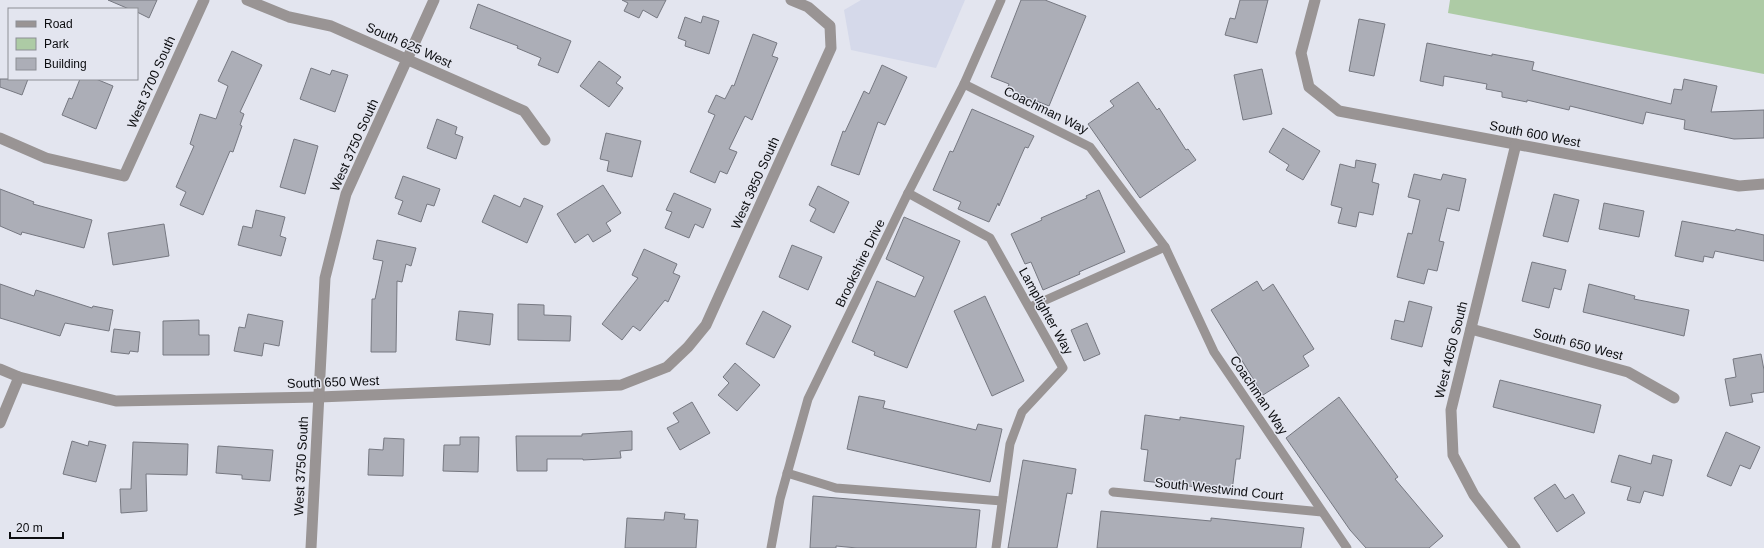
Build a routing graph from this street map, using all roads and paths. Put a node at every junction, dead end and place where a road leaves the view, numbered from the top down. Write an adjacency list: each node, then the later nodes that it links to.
1 (204, 0): 9 (street, West 3700 South)
2 (247, 0): 7 (street, South 625 West)
3 (434, 0): 7 (street, West 3750 South)
4 (791, 0): 17 (street, West 3850 South)
5 (1001, 0): 8 (lane, Brookshire Drive)
6 (1315, 0): 11 (street, South 600 West)
7 (407, 59): 10 (street, South 625 West); 20 (street, West 3750 South)
8 (964, 84): 13 (lane, Brookshire Drive); 14 (lane, Coachman Way)
9 (0, 138)
10 (544, 140)
11 (1516, 144): 12 (street, South 600 West); 16 (street, West 4050 South)
12 (1764, 184)
13 (908, 193): 15 (lane, Lamplighter Way); 23 (lane, Brookshire Drive)
14 (1166, 247): 15 (lane); 26 (lane, Coachman Way)
15 (1030, 307): 25 (lane, Lamplighter Way)
16 (1471, 329): 21 (street, South 650 West); 31 (street, West 4050 South)
17 (667, 367): 20 (street, South 650 West)
18 (0, 369): 19 (street, South 650 West)
19 (19, 377): 20 (street, South 650 West); 22 (street)
20 (319, 397): 27 (street, West 3750 South)
21 (1674, 398)
22 (0, 423)
23 (787, 473): 25 (lane); 28 (lane, Brookshire Drive)
24 (1113, 492): 26 (lane, South Westwind Court)
25 (1002, 500): 29 (lane, Lamplighter Way)
26 (1322, 512): 30 (lane, Coachman Way)
27 (311, 548)
28 (771, 548)
29 (996, 548)
30 (1347, 548)
31 (1515, 548)

